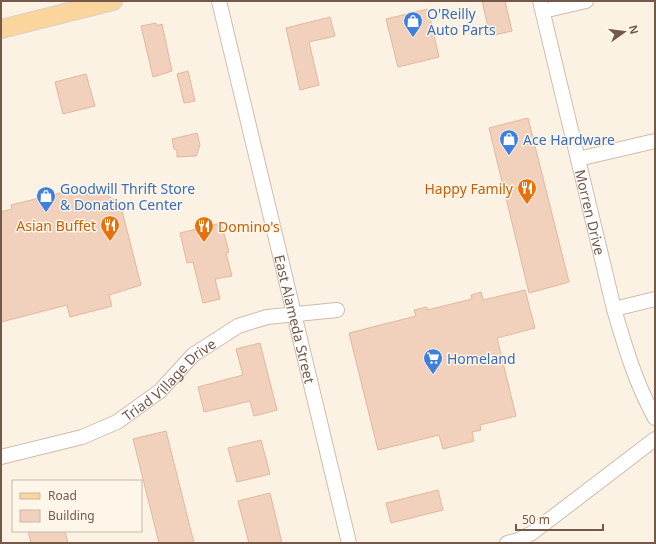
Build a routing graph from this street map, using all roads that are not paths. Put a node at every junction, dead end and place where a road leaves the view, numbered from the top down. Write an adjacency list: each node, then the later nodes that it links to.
1 (112, 1): 5 (main road)
2 (219, 1): 11 (street, East Alameda Street)
3 (586, 1): 4 (street)
4 (542, 6): 7 (street, Morren Drive)
5 (1, 29)
6 (655, 141): 7 (street)
7 (578, 160): 9 (street, Morren Drive)
8 (655, 299): 9 (street)
9 (614, 309): 12 (street, Morren Drive)
10 (337, 310): 11 (street, Triad Village Drive)
11 (293, 314): 14 (street, Triad Village Drive); 15 (street, East Alameda Street)
12 (655, 418)
13 (655, 439): 16 (street)
14 (1, 457)
15 (348, 543)
16 (508, 543)

